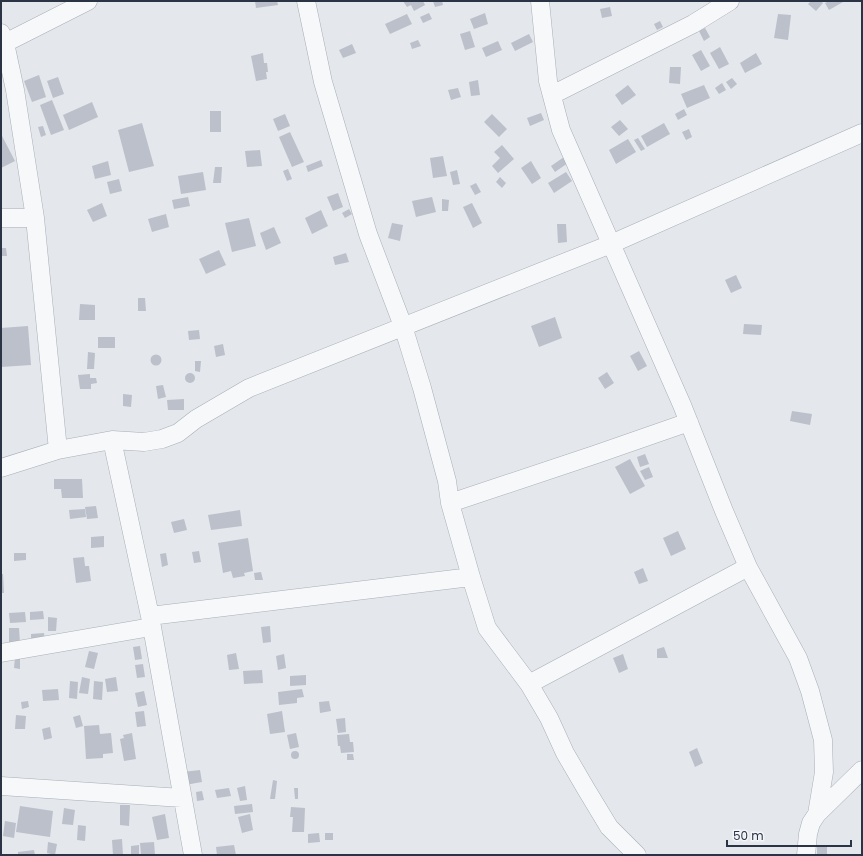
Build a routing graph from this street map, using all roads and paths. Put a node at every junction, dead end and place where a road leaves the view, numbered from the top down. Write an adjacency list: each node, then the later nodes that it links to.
1 (88, 1): 5 (street)
2 (306, 1): 11 (street)
3 (540, 1): 6 (street)
4 (730, 1): 6 (street)
5 (3, 38): 9 (street)
6 (552, 95): 10 (street)
7 (862, 133): 10 (street)
8 (1, 218): 9 (street)
9 (35, 218): 14 (street)
10 (611, 244): 11 (street); 12 (street)
11 (402, 326): 13 (street); 16 (street)
12 (689, 422): 16 (street); 17 (street)
13 (112, 440): 14 (street); 19 (street)
14 (58, 450): 15 (street)
15 (1, 468)
16 (450, 503): 18 (street)
17 (748, 567): 21 (street); 25 (street)
18 (471, 577): 19 (street); 21 (street)
19 (151, 622): 20 (street); 24 (street)
20 (1, 652)
21 (529, 684): 27 (street)
22 (862, 770): 25 (street)
23 (1, 786): 24 (street)
24 (182, 798): 26 (street)
25 (817, 814): 28 (street)
26 (193, 855)
27 (637, 855)
28 (806, 855)

